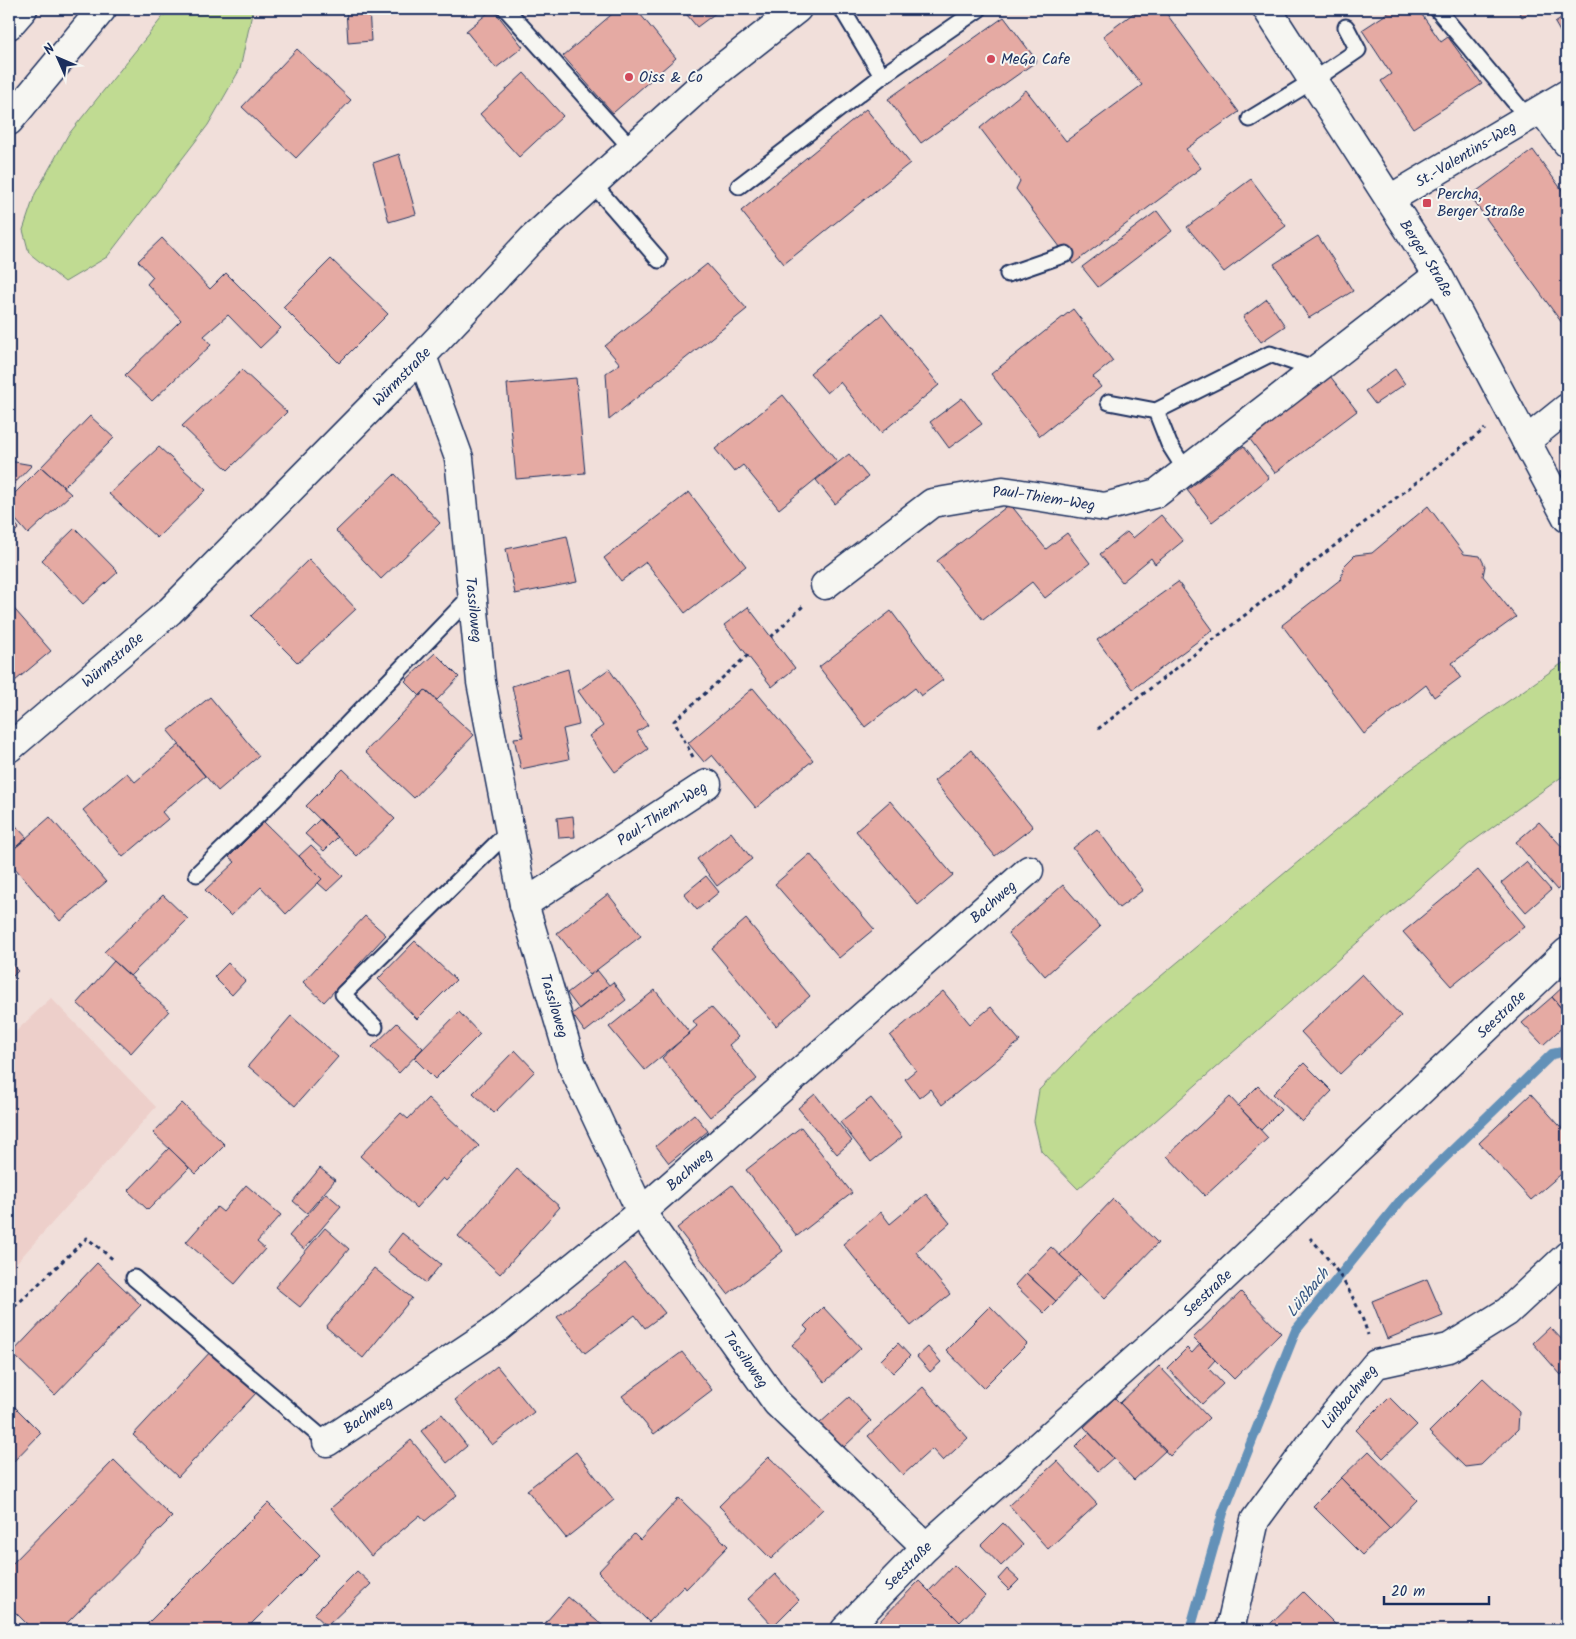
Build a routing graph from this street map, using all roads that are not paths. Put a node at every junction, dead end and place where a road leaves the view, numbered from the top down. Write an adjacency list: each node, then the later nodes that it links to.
1 (23, 9): 9 (main road)
2 (102, 9): 16 (main road)
3 (506, 9): 18 (lane)
4 (797, 9): 18 (main road, Würmstraße)
5 (842, 9): 11 (lane)
6 (979, 9): 11 (lane)
7 (1267, 9): 12 (main road, Berger Straße)
8 (1437, 9): 14 (lane)
9 (9, 25)
10 (1346, 27): 12 (lane)
11 (882, 76): 20 (lane)
12 (1314, 80): 15 (lane); 21 (main road, Berger Straße)
13 (1567, 94): 14 (main road, St.-Valentins-Weg)
14 (1535, 114): 17 (main road); 21 (main road, St.-Valentins-Weg)
15 (1250, 119)
16 (9, 121)
17 (1567, 143)
18 (632, 149): 19 (main road, Würmstraße)
19 (593, 184): 23 (lane); 26 (main road, Würmstraße)
20 (739, 186)
21 (1390, 199): 25 (main road, Berger Straße)
22 (1066, 254): 24 (lane)
23 (659, 260)
24 (1008, 274)
25 (1438, 275): 27 (main road, Paul-Thiem-Weg); 31 (main road, Berger Straße)
26 (422, 356): 35 (main road, Tassiloweg); 36 (main road, Würmstraße)
27 (1316, 370): 30 (lane); 32 (main road, Paul-Thiem-Weg)
28 (1109, 402): 30 (lane)
29 (1567, 408): 31 (main road)
30 (1156, 411): 32 (lane)
31 (1526, 441): 33 (main road, Berger Straße)
32 (1186, 471): 34 (main road, Paul-Thiem-Weg)
33 (1567, 518)
34 (825, 584)
35 (472, 595): 38 (main road, Tassiloweg); 40 (lane)
36 (9, 748)
37 (707, 784): 41 (main road, Paul-Thiem-Weg)
38 (510, 830): 41 (main road, Tassiloweg); 43 (lane)
39 (1029, 870): 44 (main road, Bachweg)
40 (197, 874)
41 (524, 904): 44 (main road, Tassiloweg)
42 (1567, 952): 48 (main road, Seestraße)
43 (375, 1027)
44 (641, 1212): 47 (main road, Bachweg); 48 (main road, Tassiloweg)
45 (1567, 1256): 50 (main road, Lüßbachweg)
46 (134, 1278): 47 (lane)
47 (327, 1442)
48 (926, 1547): 49 (main road, Seestraße)
49 (845, 1630)
50 (1230, 1630)

